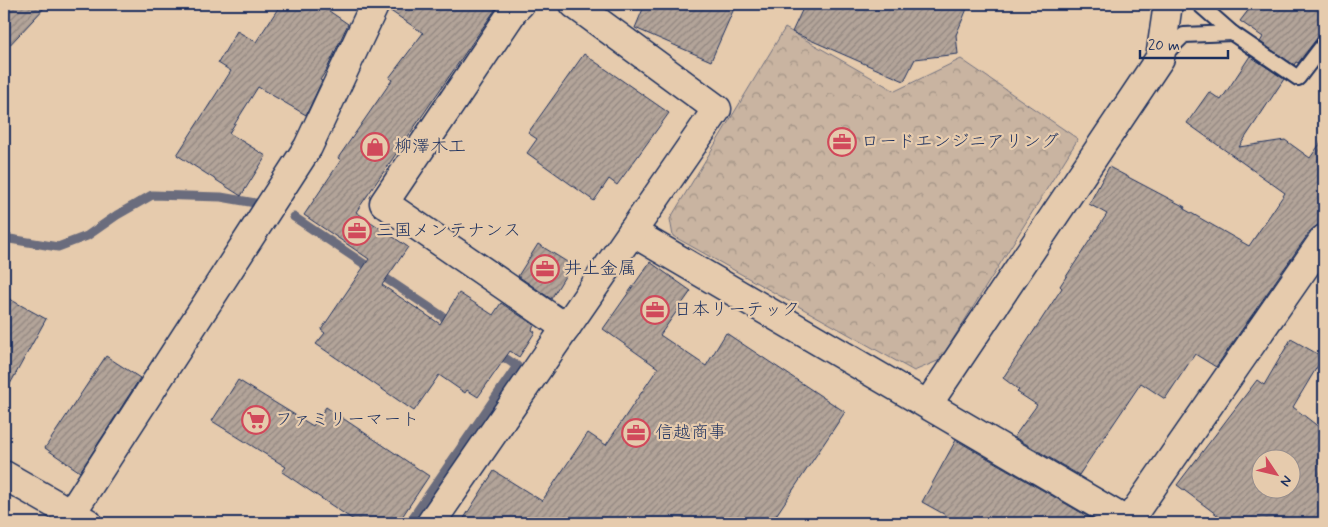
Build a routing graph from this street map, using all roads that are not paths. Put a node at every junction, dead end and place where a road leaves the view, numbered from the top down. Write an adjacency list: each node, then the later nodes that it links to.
1 (374, 4): 14 (street)
2 (520, 4): 11 (street)
3 (574, 4): 9 (street)
4 (1168, 4): 8 (street)
5 (1199, 4): 6 (lane)
6 (1232, 33): 7 (lane); 8 (lane)
7 (1324, 44)
8 (1160, 58): 12 (street)
9 (632, 232): 11 (street); 12 (street)
10 (1324, 239): 15 (street)
11 (566, 328): 16 (street)
12 (928, 404): 15 (street)
13 (4, 475): 14 (street)
14 (75, 520)
15 (1127, 522)
16 (431, 523)

